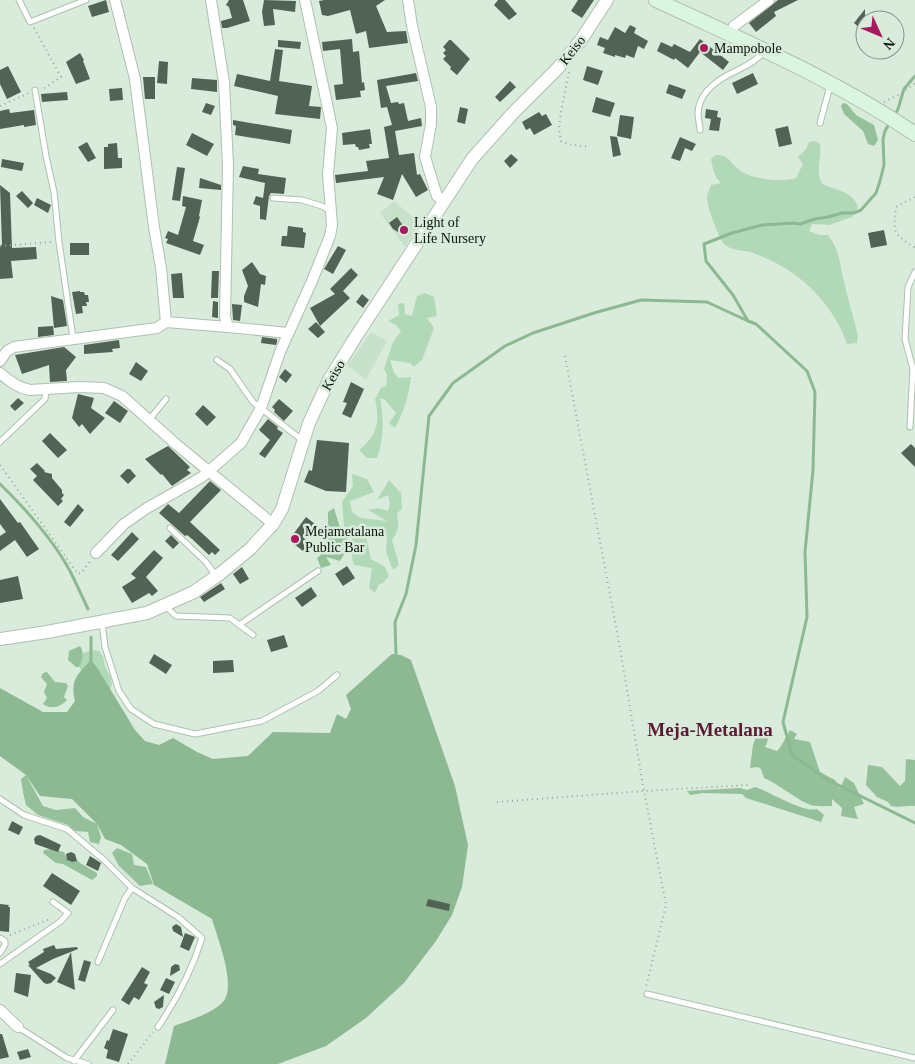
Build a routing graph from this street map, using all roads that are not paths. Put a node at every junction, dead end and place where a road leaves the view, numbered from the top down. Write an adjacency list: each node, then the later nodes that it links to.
1 (19, 0): 2 (lane)
2 (86, 0)
3 (115, 0): 21 (street)
4 (211, 0): 22 (street)
5 (305, 0): 19 (street)
6 (408, 0): 18 (street)
7 (607, 0): 18 (street, Keiso)
8 (656, 0): 10 (main road)
9 (769, 0): 10 (street)
10 (730, 34): 11 (main road)
11 (764, 49): 12 (main road); 15 (lane)
12 (831, 83): 14 (lane); 16 (main road)
13 (35, 90): 24 (lane)
14 (820, 123)
15 (700, 130)
16 (915, 134)
17 (273, 198): 19 (lane)
18 (445, 201): 33 (street, Keiso)
19 (331, 211): 23 (street)
20 (915, 272): 32 (lane)
21 (166, 322): 22 (street); 24 (street)
22 (228, 327): 23 (street)
23 (288, 333): 30 (street)
24 (73, 338): 26 (street)
25 (217, 360): 30 (lane)
26 (0, 362)
27 (0, 373): 28 (street)
28 (46, 389): 31 (street); 34 (lane)
29 (166, 400): 31 (lane)
30 (261, 408): 33 (lane); 35 (street)
31 (150, 420): 35 (street)
32 (910, 427)
33 (302, 440): 36 (street, Keiso)
34 (0, 442)
35 (208, 471): 36 (street); 38 (street)
36 (273, 524): 40 (street, Keiso)
37 (170, 528): 40 (lane)
38 (96, 553)
39 (318, 571): 43 (lane)
40 (216, 576): 41 (street, Keiso)
41 (165, 606): 42 (street, Keiso); 43 (lane)
42 (102, 622): 45 (street, Keiso); 46 (lane)
43 (239, 625): 44 (lane)
44 (253, 635)
45 (0, 639)
46 (337, 675)
47 (0, 799): 48 (lane)
48 (132, 888): 52 (lane); 58 (lane)
49 (53, 902): 53 (lane)
50 (3, 939): 51 (lane)
51 (0, 953)
52 (98, 962)
53 (0, 964)
54 (647, 994): 59 (lane)
55 (0, 1010): 57 (street)
56 (113, 1010): 60 (lane)
57 (18, 1027): 60 (lane)
58 (158, 1027)
59 (915, 1058)
60 (74, 1061): 61 (lane)
61 (88, 1064)

